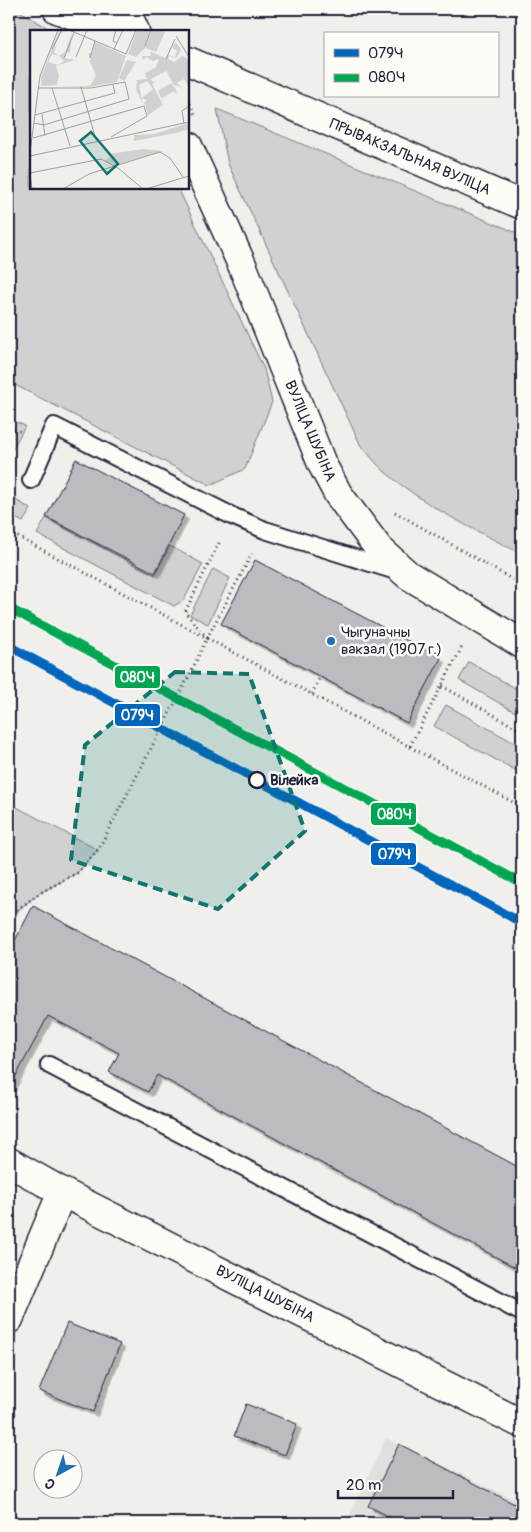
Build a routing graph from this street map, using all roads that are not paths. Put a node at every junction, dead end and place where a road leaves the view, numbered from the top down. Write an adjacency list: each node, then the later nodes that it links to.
1 (57, 9): 3 (street)
2 (125, 9): 4 (street)
3 (112, 30)
4 (135, 30)
5 (189, 61): 7 (street, ПРЫВАКЗАЛЬНАЯ ВУЛІЦА)
6 (189, 148): 9 (street, ВУЛІЦА ШУБІНА)
7 (522, 205)
8 (31, 480): 9 (lane)
9 (408, 575): 10 (street, ВУЛІЦА ШУБІНА)
10 (522, 644)
11 (49, 1065): 14 (lane)
12 (9, 1162): 13 (street, ВУЛІЦА ШУБІНА)
13 (62, 1192): 15 (street); 16 (street, ВУЛІЦА ШУБІНА)
14 (522, 1313)
15 (9, 1320)
16 (522, 1424)

